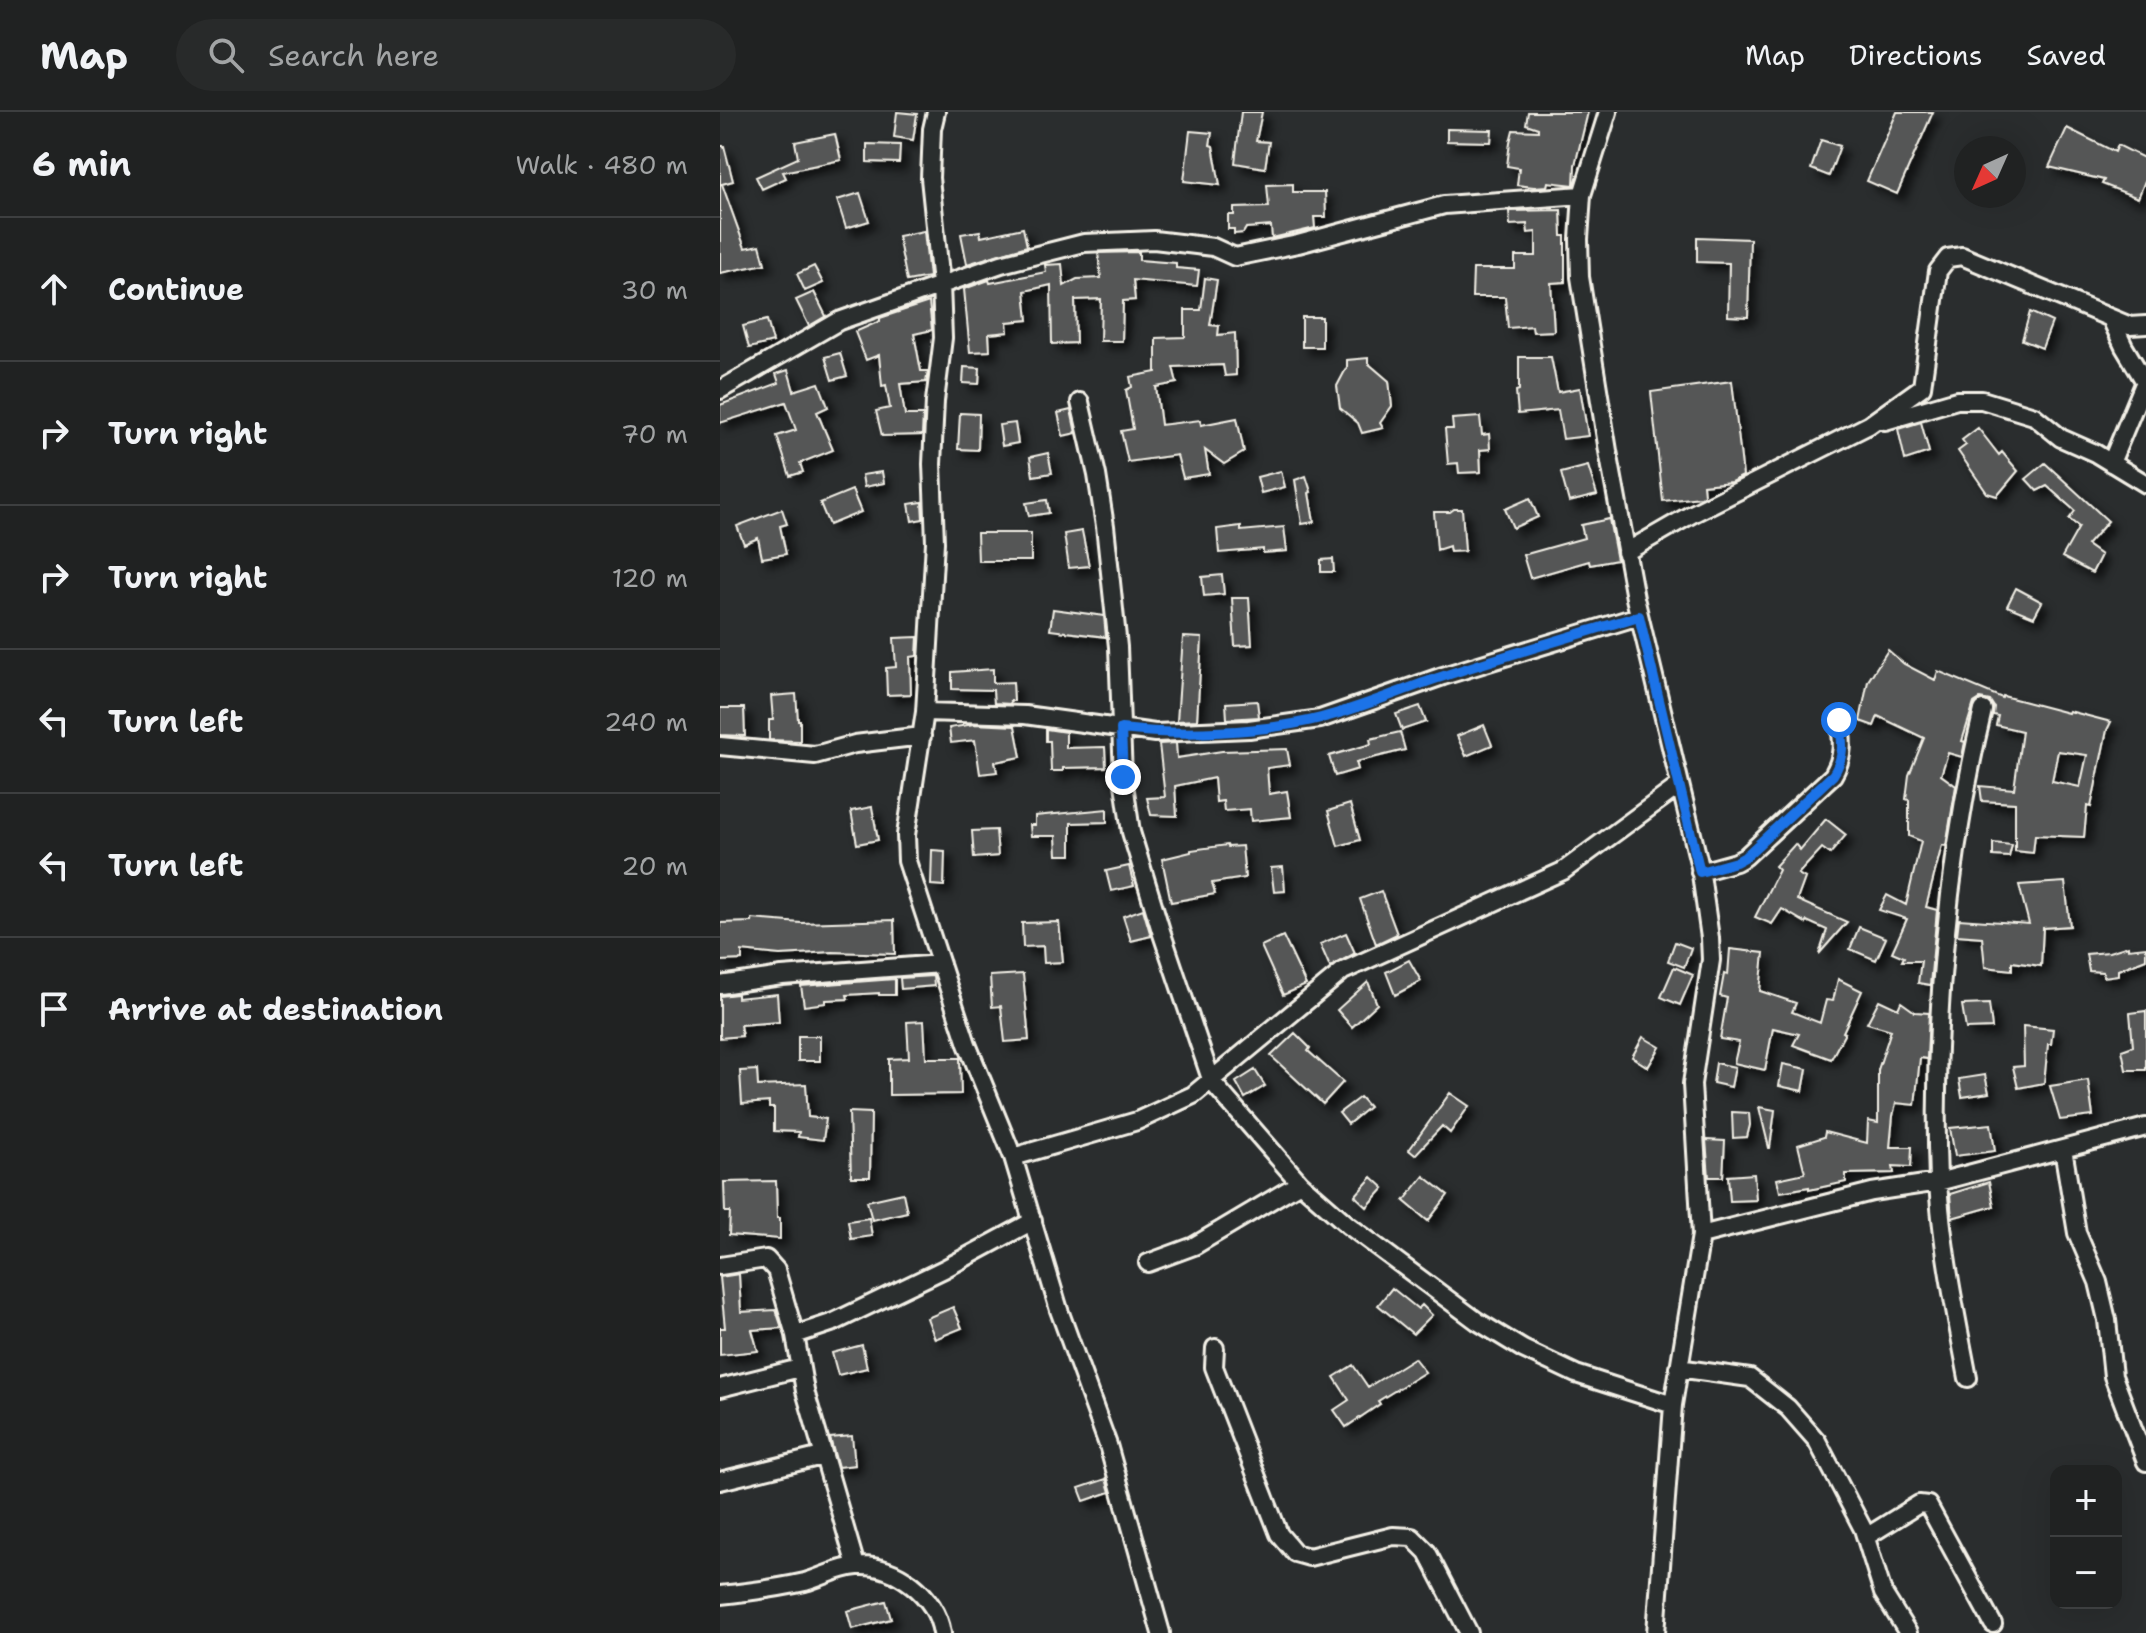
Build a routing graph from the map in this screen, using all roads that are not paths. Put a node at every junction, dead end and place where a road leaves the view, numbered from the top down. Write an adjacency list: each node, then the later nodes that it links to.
1 (936, 112): 4 (street)
2 (1605, 113): 3 (street)
3 (1582, 195): 4 (street); 13 (street)
4 (941, 284): 8 (street); 16 (street)
5 (2111, 319): 6 (street); 7 (street); 10 (street)
6 (2146, 325)
7 (2146, 381): 11 (street)
8 (720, 390)
9 (1080, 402): 18 (street)
10 (1869, 425): 11 (street); 13 (street)
11 (2111, 463): 12 (street)
12 (2146, 484)
13 (1626, 552): 14 (street)
14 (1639, 616): 18 (street); 21 (street)
15 (1983, 710): 29 (street)
16 (925, 712): 18 (street); 19 (street)
17 (1839, 720): 22 (street)
18 (1121, 729): 25 (street)
19 (922, 736): 20 (street); 23 (street)
20 (720, 746)
21 (1680, 785): 22 (street); 25 (street)
22 (1700, 872): 32 (street)
23 (941, 964): 24 (street); 28 (street)
24 (720, 985)
25 (1212, 1082): 28 (street); 30 (street)
26 (2146, 1127): 27 (street)
27 (2063, 1149): 29 (street); 43 (street)
28 (1013, 1157): 31 (street)
29 (1938, 1182): 32 (street); 39 (street)
30 (1300, 1183): 33 (street); 41 (street)
31 (1033, 1221): 35 (street); 50 (street)
32 (1701, 1235): 38 (street)
33 (1148, 1263)
34 (720, 1266): 35 (street)
35 (795, 1335): 37 (street)
36 (1215, 1348): 51 (street)
37 (800, 1368): 40 (street); 42 (street)
38 (1678, 1368): 41 (street); 45 (street)
39 (1968, 1378)
40 (720, 1388)
41 (1673, 1405): 52 (street)
42 (822, 1456): 44 (street); 46 (street)
43 (2146, 1462)
44 (720, 1481)
45 (1866, 1537): 48 (street); 53 (street)
46 (856, 1566): 47 (street); 49 (street)
47 (720, 1595)
48 (1993, 1624)
49 (942, 1633)
50 (1161, 1633)
51 (1469, 1633)
52 (1656, 1633)
53 (1908, 1633)

